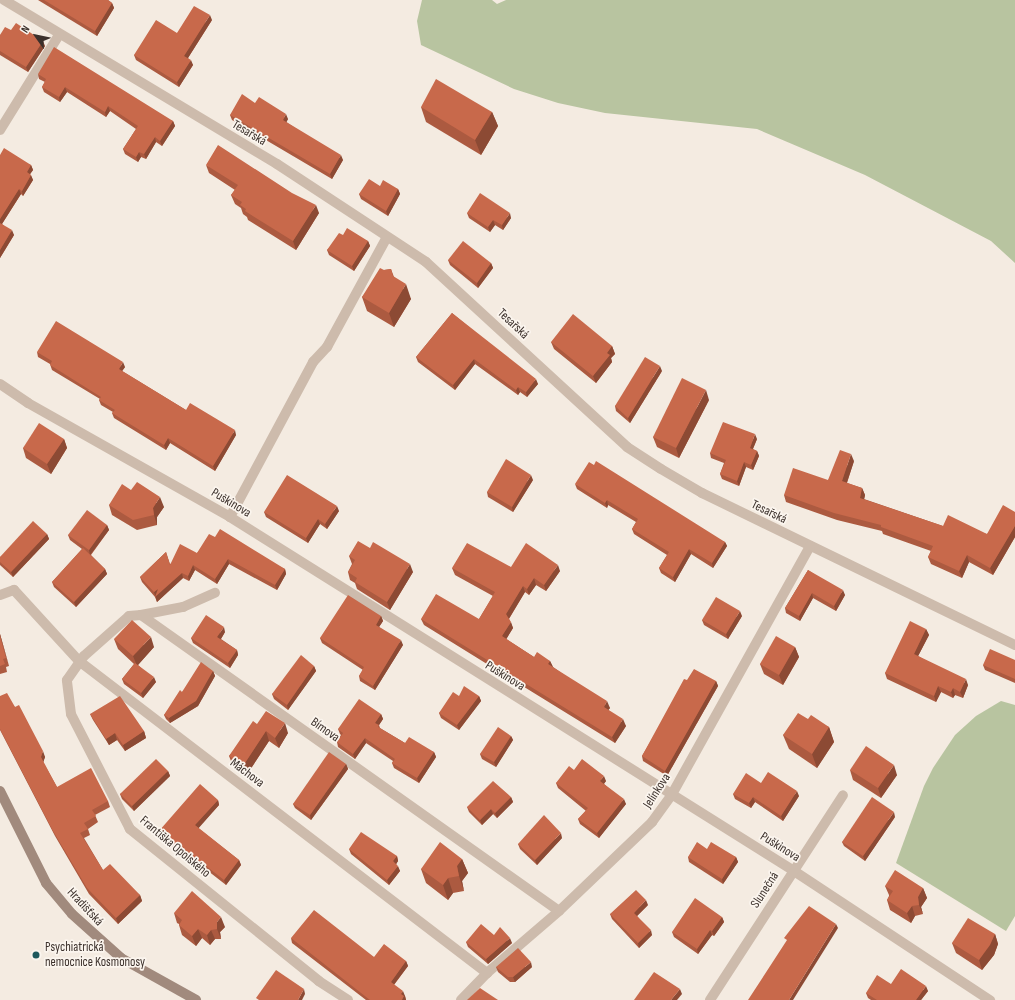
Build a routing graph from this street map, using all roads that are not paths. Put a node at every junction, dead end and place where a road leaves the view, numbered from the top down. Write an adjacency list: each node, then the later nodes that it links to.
1 (4, 0): 2 (street, Tesařská)
2 (59, 35): 3 (street); 4 (street, Tesařská)
3 (0, 130)
4 (387, 237): 6 (street); 7 (street, Tesařská)
5 (0, 384): 6 (street, Puškinova)
6 (230, 517): 15 (street, Puškinova)
7 (810, 546): 11 (street, Tesařská); 15 (street, Jelínkova)
8 (215, 593): 10 (street)
9 (0, 595): 12 (street, Máchova)
10 (141, 615): 12 (street); 17 (street, Bímova)
11 (1015, 645)
12 (79, 661): 18 (street, Máchova); 20 (street, Františka Opolského)
13 (0, 791): 19 (main road, Hradišťská)
14 (843, 795): 16 (street, Slunečná)
15 (671, 796): 16 (street, Puškinova); 17 (street, Jelínkova)
16 (794, 870): 22 (street, Slunečná); 23 (street, Puškinova)
17 (559, 911): 18 (street, Jelínkova)
18 (487, 973): 21 (street, Jelínkova)
19 (196, 1000)
20 (348, 1000)
21 (461, 1000)
22 (710, 1000)
23 (990, 1000)

